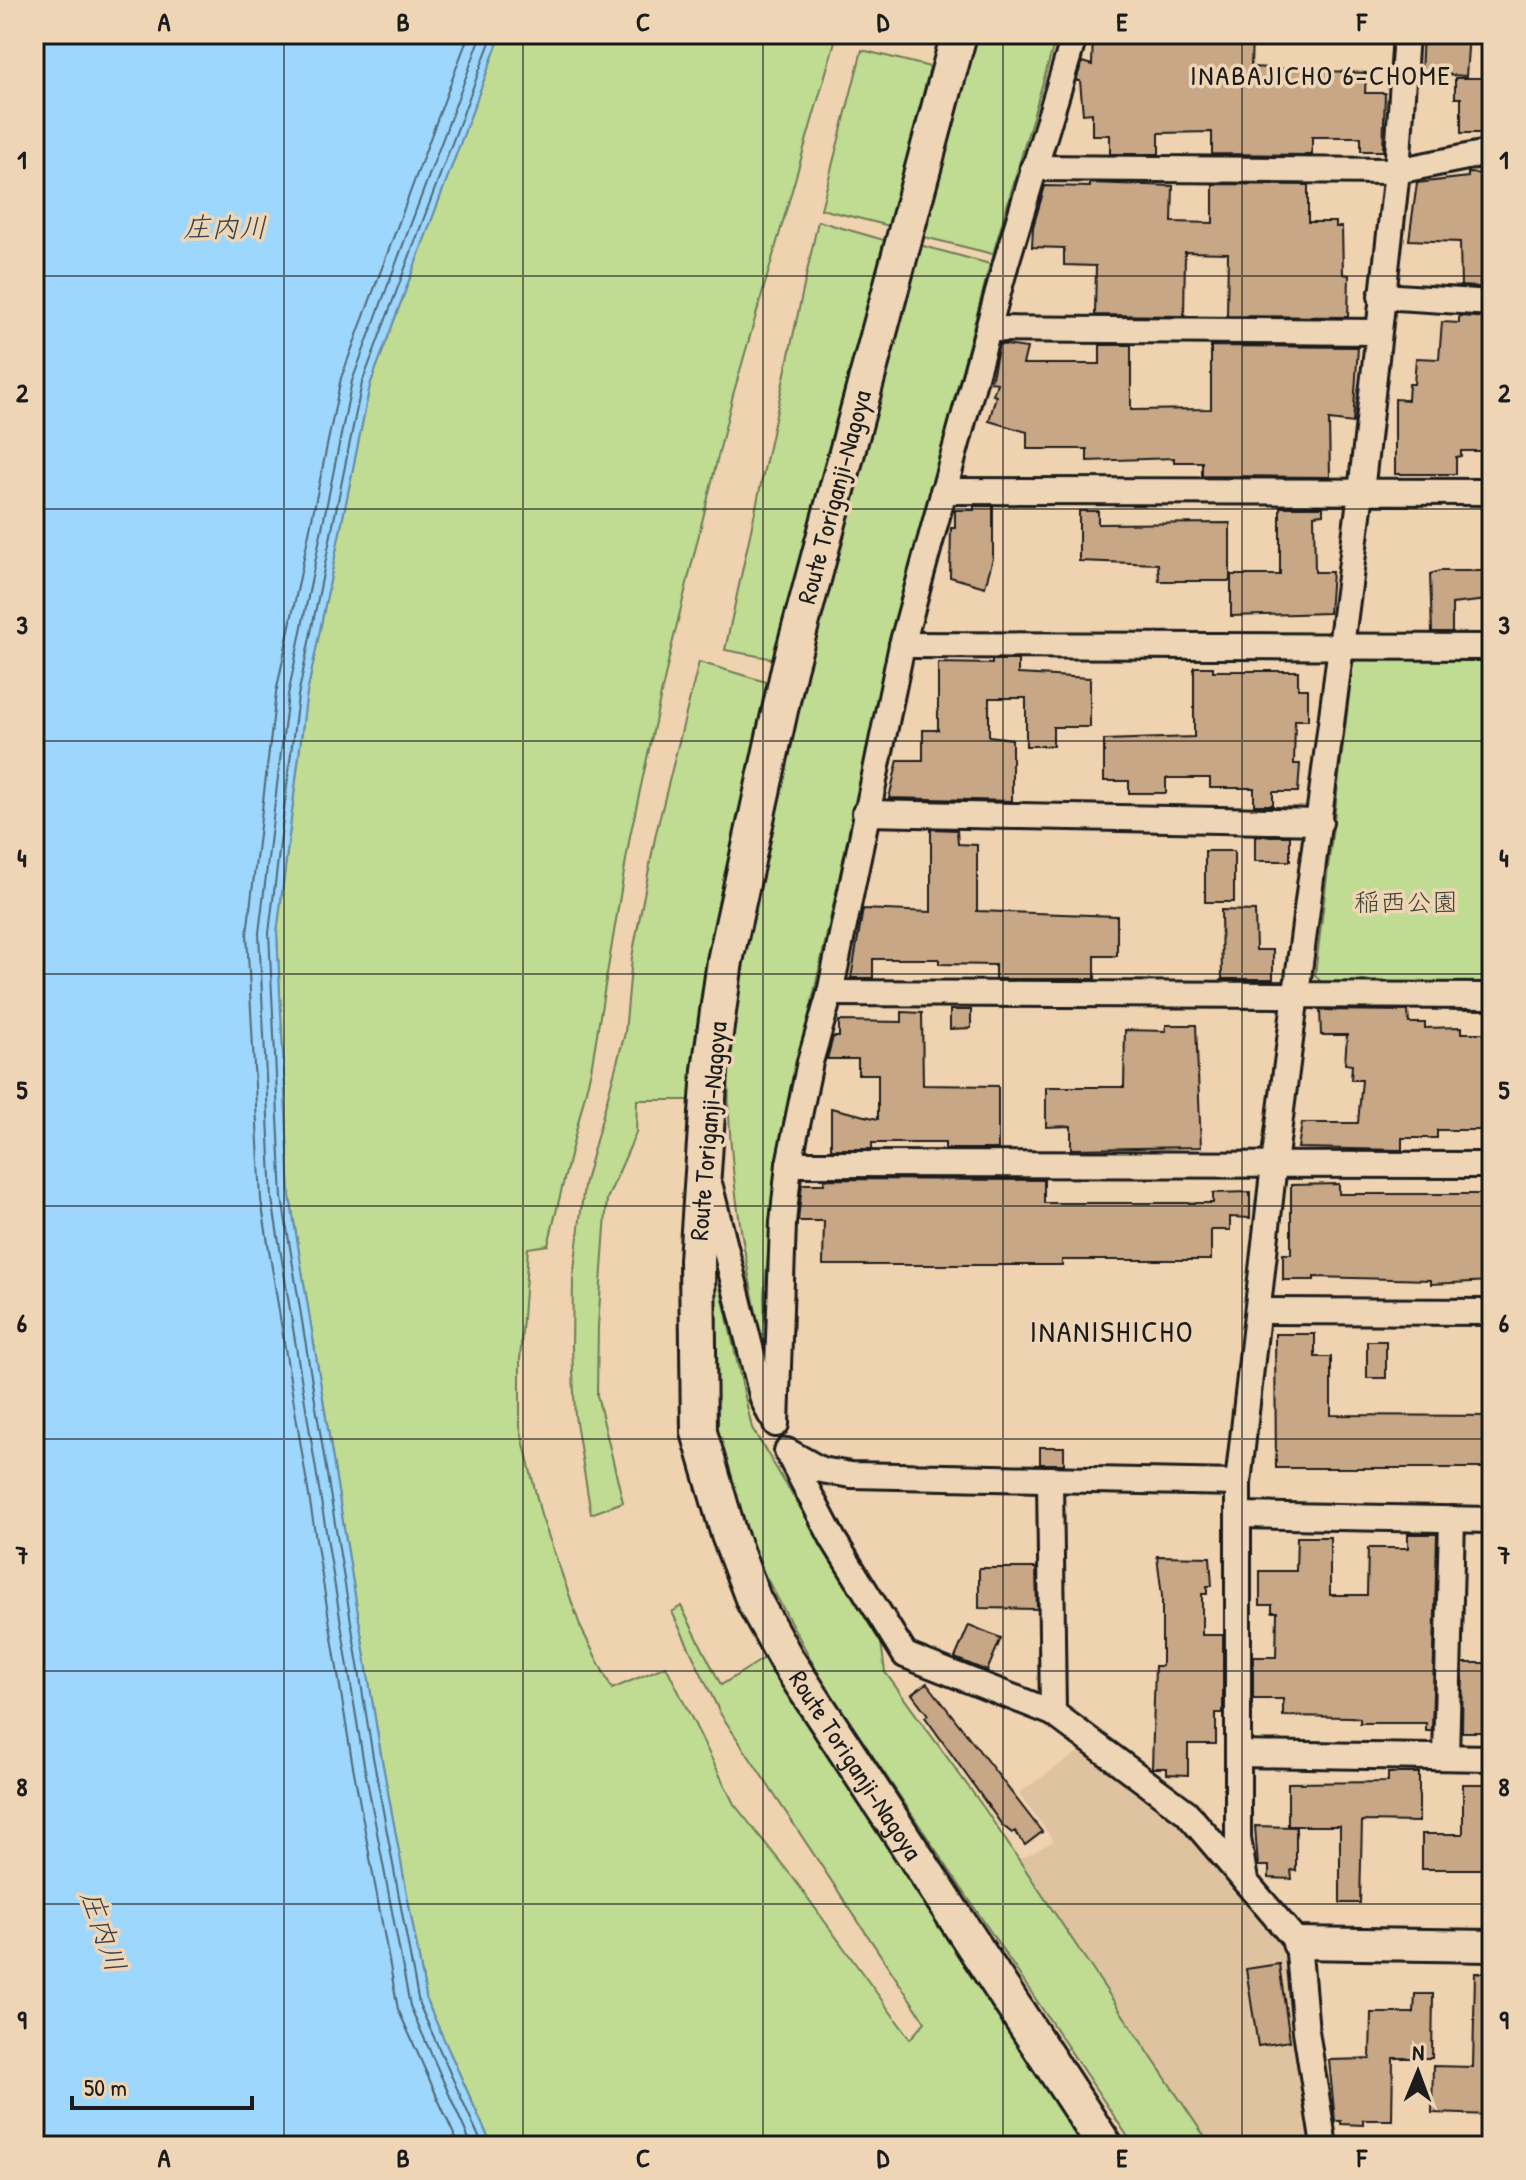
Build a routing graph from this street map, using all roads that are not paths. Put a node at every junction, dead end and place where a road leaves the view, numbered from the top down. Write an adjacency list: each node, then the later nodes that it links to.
1 (959, 34): 25 (main road, Route Toriganji-Nagoya)
2 (1075, 34): 5 (street)
3 (1406, 34): 6 (street)
4 (1492, 152): 6 (street)
5 (1033, 168): 6 (street); 9 (street)
6 (1397, 171): 7 (street)
7 (1381, 296): 8 (street); 10 (street)
8 (1492, 303)
9 (988, 329): 10 (street); 11 (street)
10 (1377, 332): 12 (street)
11 (943, 491): 12 (street); 14 (street)
12 (1361, 492): 13 (street); 15 (street)
13 (1492, 492)
14 (902, 645): 15 (street); 17 (street)
15 (1341, 647): 16 (street); 18 (street)
16 (1492, 647)
17 (865, 813): 18 (street); 19 (street)
18 (1320, 822): 20 (street)
19 (830, 993): 20 (street); 22 (street)
20 (1296, 996): 21 (street); 23 (street)
21 (1492, 996)
22 (789, 1164): 23 (street); 28 (street)
23 (1274, 1164): 24 (street); 26 (street)
24 (1492, 1165)
25 (705, 1169): 28 (street); 42 (main road, Route Toriganji-Nagoya)
26 (1259, 1311): 27 (street); 31 (street)
27 (1492, 1312)
28 (776, 1424): 29 (street)
29 (788, 1453): 30 (street); 35 (street)
30 (1050, 1479): 31 (street); 35 (street)
31 (1238, 1483): 32 (street)
32 (1239, 1515): 33 (street); 36 (street)
33 (1452, 1519): 34 (street); 37 (street)
34 (1492, 1520)
35 (1053, 1713): 39 (street)
36 (1238, 1754): 37 (street); 39 (street)
37 (1446, 1757): 38 (street)
38 (1492, 1758)
39 (1245, 1881): 40 (street)
40 (1298, 1943): 41 (street); 43 (street)
41 (1492, 1946)
42 (1105, 2146)
43 (1324, 2146)

